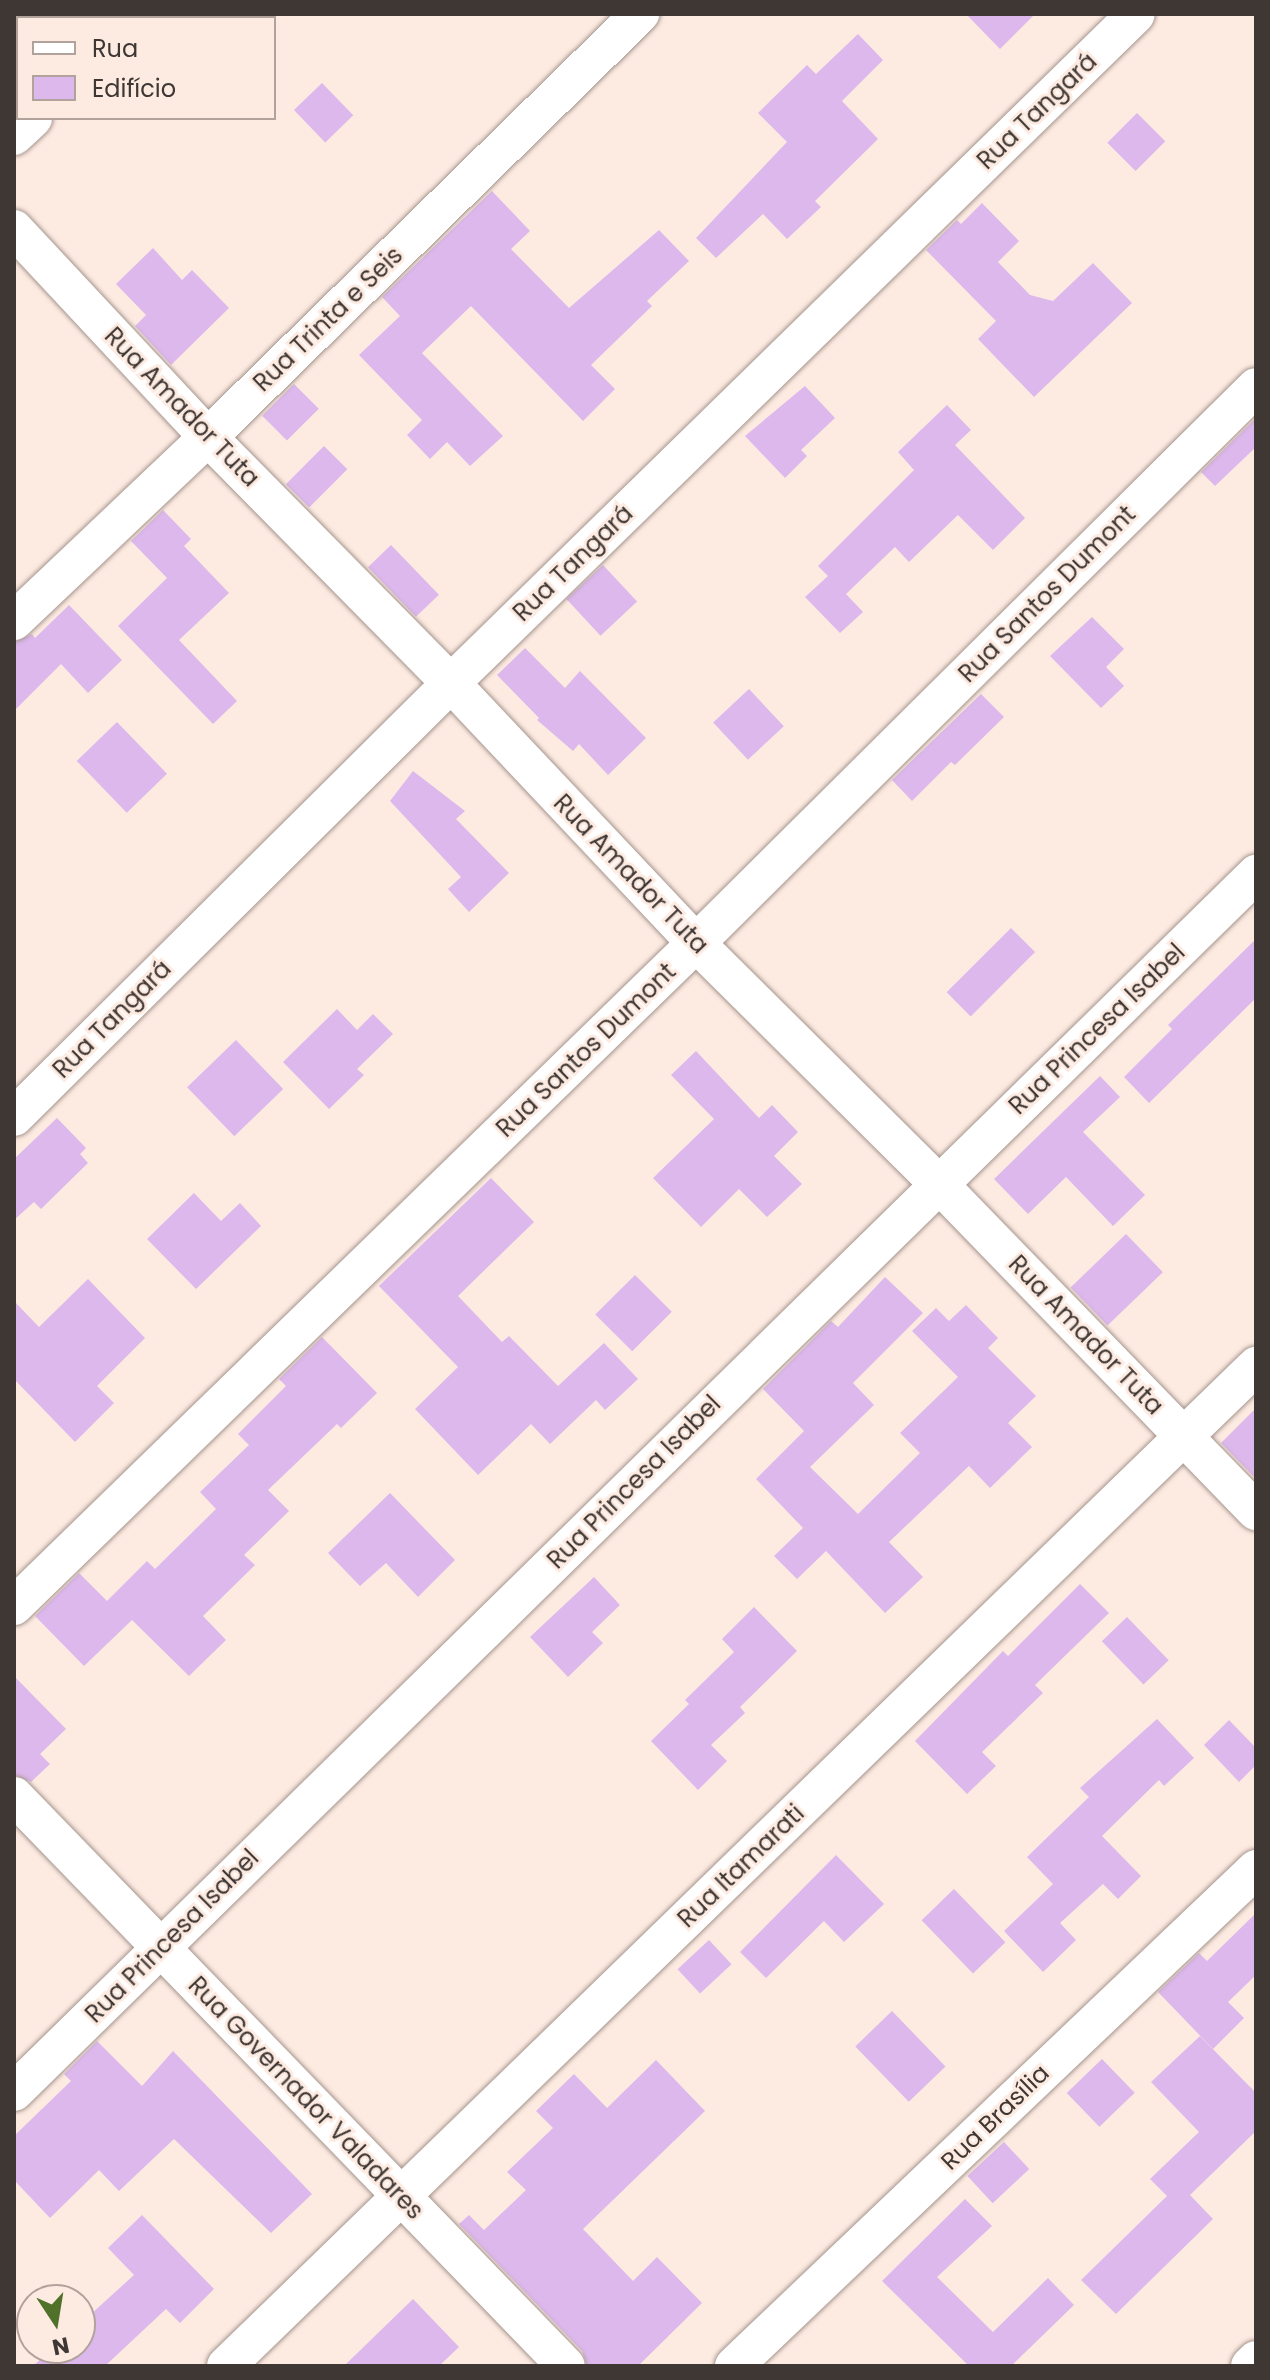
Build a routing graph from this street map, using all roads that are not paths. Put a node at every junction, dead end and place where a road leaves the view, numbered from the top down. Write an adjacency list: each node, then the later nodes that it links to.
1 (640, 14): 7 (street, Rua Trinta e Seis)
2 (1136, 14): 9 (street, Rua Tangará)
3 (31, 120): 4 (street)
4 (14, 136)
5 (14, 229): 7 (street, Rua Amador Tuta)
6 (1256, 387): 11 (street, Rua Santos Dumont)
7 (208, 437): 8 (street, Rua Trinta e Seis); 9 (street, Rua Amador Tuta)
8 (14, 621)
9 (451, 683): 11 (street, Rua Amador Tuta); 12 (street, Rua Tangará)
10 (1256, 874): 13 (street, Rua Princesa Isabel)
11 (696, 943): 13 (street, Rua Amador Tuta); 17 (street, Rua Santos Dumont)
12 (14, 1117)
13 (938, 1183): 15 (street, Rua Amador Tuta); 20 (street, Rua Princesa Isabel)
14 (1256, 1366): 15 (street, Rua Itamarati)
15 (1182, 1435): 16 (street, Rua Amador Tuta); 22 (street, Rua Itamarati)
16 (1256, 1511)
17 (14, 1606)
18 (14, 1796): 20 (street, Rua Governador Valadares)
19 (1256, 1869): 26 (street, Rua Brasília)
20 (159, 1948): 21 (street, Rua Princesa Isabel); 22 (street, Rua Governador Valadares)
21 (14, 2092)
22 (403, 2197): 24 (street, Rua Itamarati); 25 (street, Rua Governador Valadares)
23 (1256, 2360): 27 (street)
24 (226, 2366)
25 (566, 2366)
26 (734, 2366)
27 (1250, 2366)

